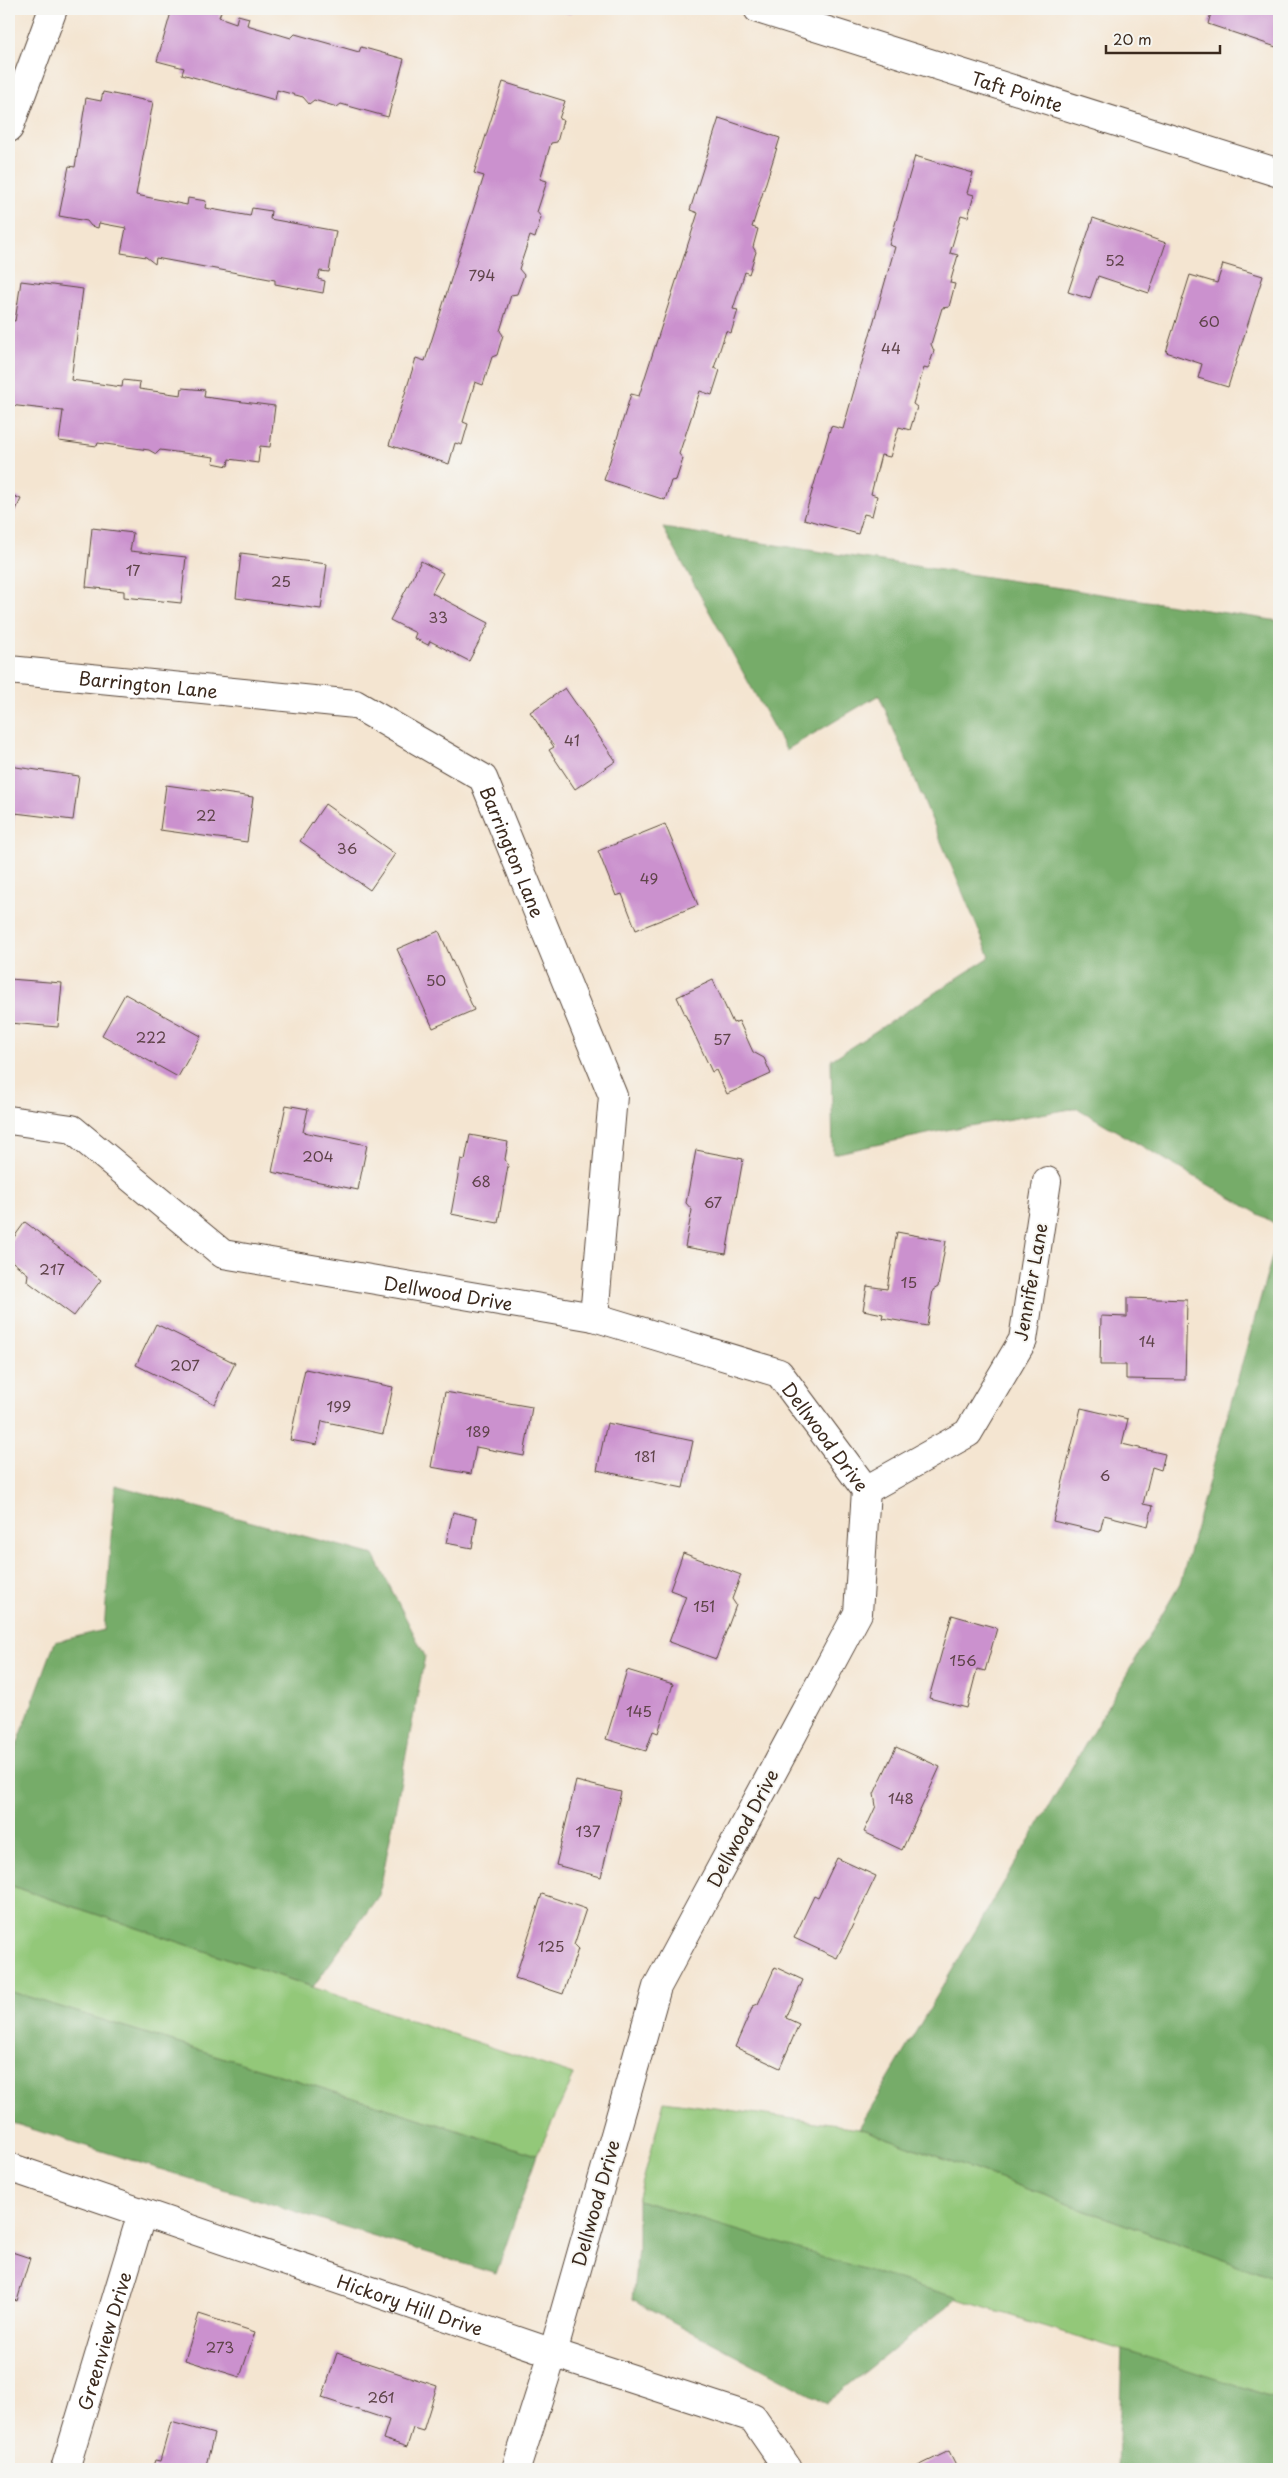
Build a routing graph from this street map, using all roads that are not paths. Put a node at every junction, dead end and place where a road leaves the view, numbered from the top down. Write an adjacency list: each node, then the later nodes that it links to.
1 (53, 9): 3 (street)
2 (758, 9): 4 (street, Taft Pointe)
3 (9, 128)
4 (1279, 173)
5 (9, 670): 8 (street, Barrington Lane)
6 (9, 1120): 8 (street, Dellwood Drive)
7 (1047, 1181): 9 (street, Jennifer Lane)
8 (594, 1317): 9 (street, Dellwood Drive)
9 (866, 1490): 12 (street, Dellwood Drive)
10 (9, 2167): 11 (street, Hickory Hill Drive)
11 (142, 2213): 12 (street, Hickory Hill Drive); 13 (street, Greenview Drive)
12 (553, 2353): 14 (street, Dellwood Drive); 15 (street, Hickory Hill Drive)
13 (65, 2469)
14 (516, 2469)
15 (788, 2469)

